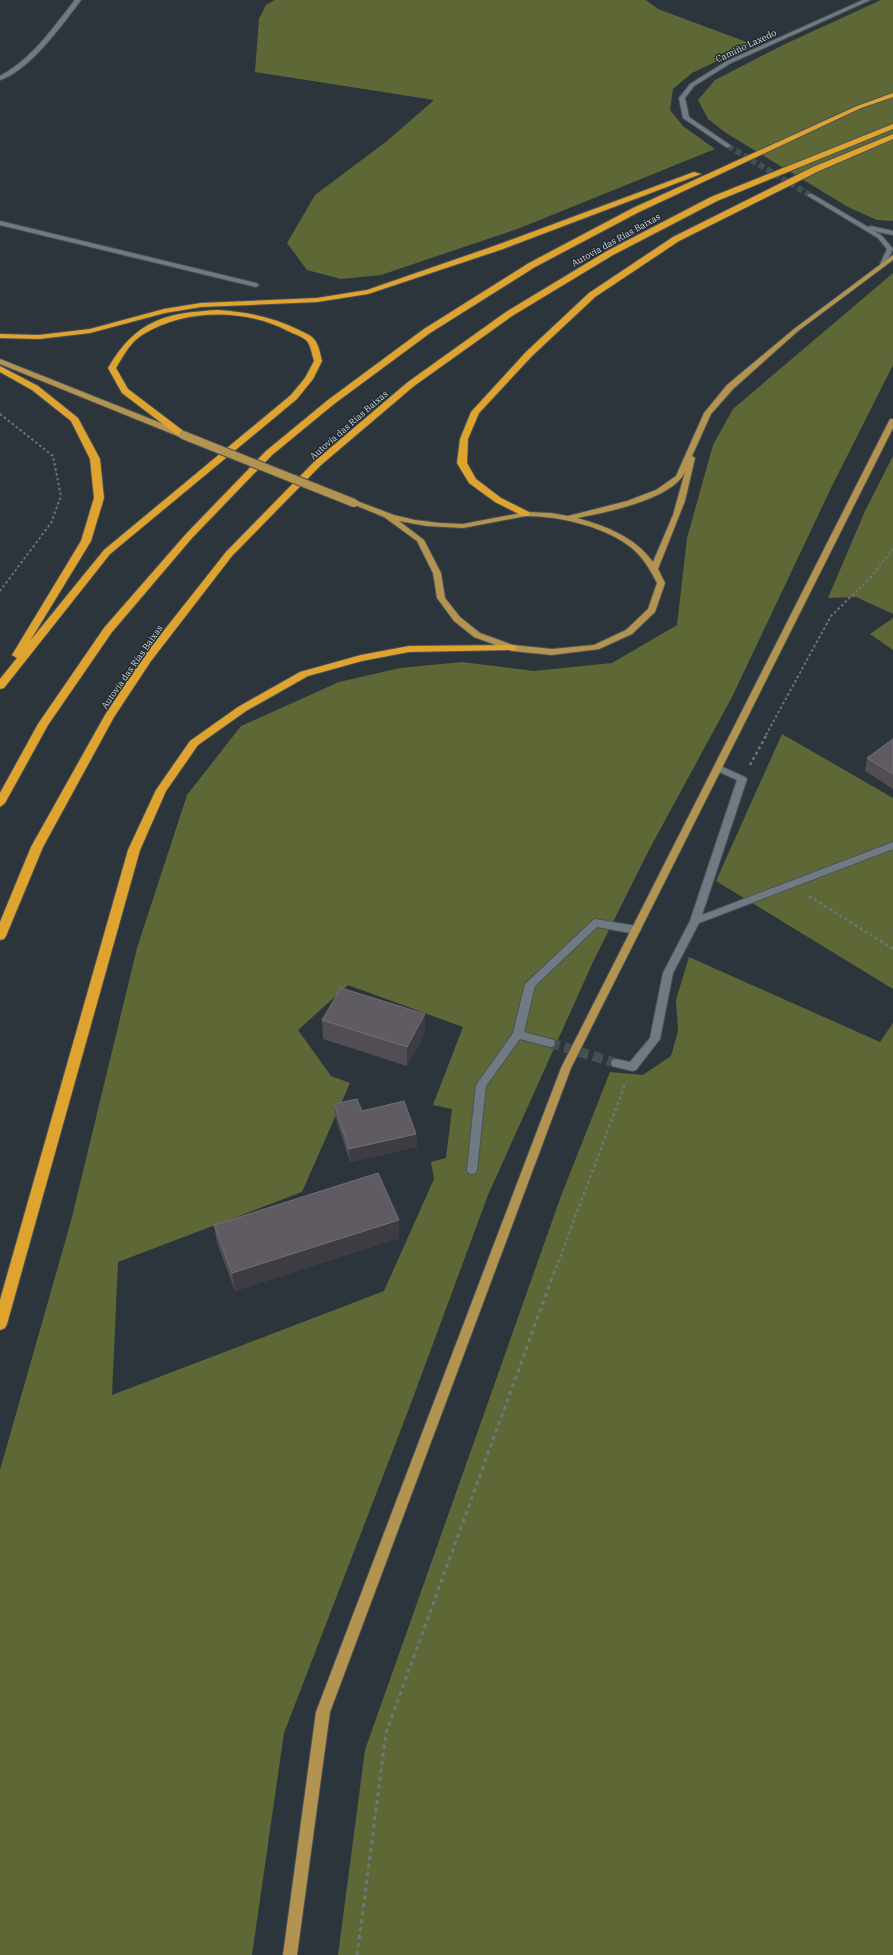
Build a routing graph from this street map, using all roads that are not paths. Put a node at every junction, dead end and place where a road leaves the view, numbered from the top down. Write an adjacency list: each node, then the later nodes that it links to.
1 (78, 0): 3 (street)
2 (867, 0): 8 (street, Camiño Laxedo)
3 (0, 78)
4 (893, 95): 7 (highway, Autovía das Rías Baixas)
5 (893, 126): 36 (highway, Autovía das Rías Baixas)
6 (893, 136): 24 (highway)
7 (775, 145): 18 (highway); 32 (highway, Autovía das Rías Baixas)
8 (728, 146)
9 (810, 196): 11 (street)
10 (0, 223): 17 (street)
11 (862, 226): 12 (street); 13 (street)
12 (892, 233)
13 (880, 237): 14 (street); 16 (street)
14 (893, 242)
15 (893, 257): 16 (main road)
16 (883, 264): 23 (main road)
17 (256, 285)
18 (0, 336)
19 (0, 361): 22 (main road)
20 (0, 369): 29 (highway)
21 (893, 421): 31 (main road)
22 (183, 435): 25 (main road, bridge); 30 (highway)
23 (692, 450): 26 (main road); 27 (main road)
24 (526, 514): 25 (main road); 26 (main road)
25 (388, 516): 28 (main road)
26 (567, 517): 27 (main road)
27 (654, 569): 28 (main road)
28 (512, 648): 41 (highway)
29 (0, 682)
30 (0, 686)
31 (718, 768): 34 (street); 35 (main road)
32 (0, 803)
33 (893, 845): 34 (street)
34 (695, 921): 39 (street)
35 (636, 930): 37 (street); 42 (main road)
36 (0, 936)
37 (518, 1034): 38 (street); 40 (street)
38 (550, 1043)
39 (616, 1063)
40 (472, 1170)
41 (0, 1324)
42 (290, 1955)

